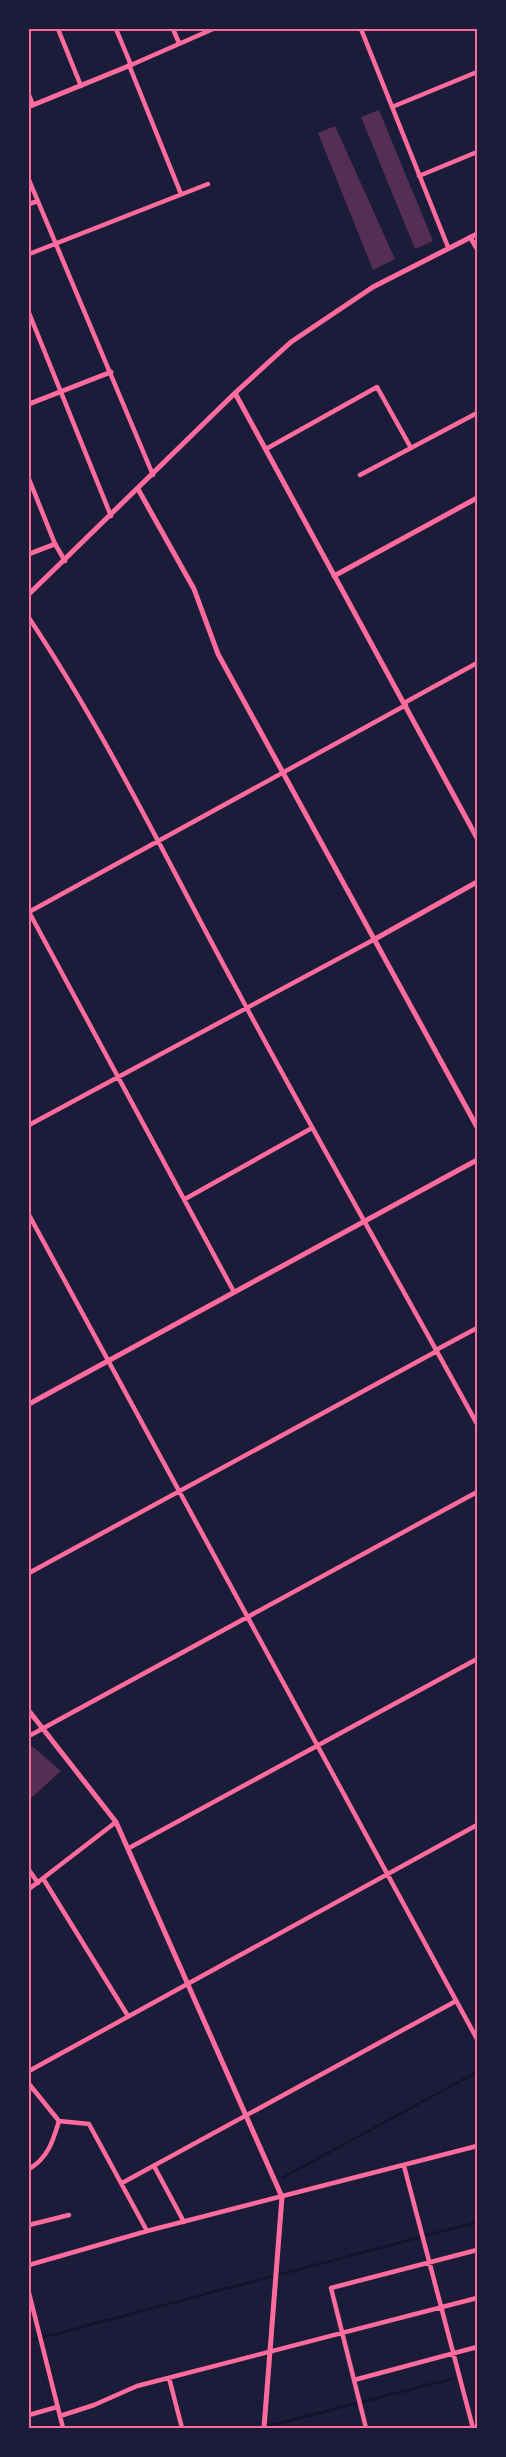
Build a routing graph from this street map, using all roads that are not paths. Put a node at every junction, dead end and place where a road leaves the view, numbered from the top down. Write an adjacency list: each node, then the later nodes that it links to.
1 (58, 29): 9 (street)
2 (116, 29): 7 (street)
3 (173, 29): 6 (street)
4 (213, 29): 6 (street)
5 (361, 29): 12 (street)
6 (179, 43): 7 (street)
7 (130, 65): 9 (street); 17 (street)
8 (477, 72): 12 (street)
9 (80, 86): 11 (street)
10 (29, 95): 11 (street)
11 (31, 106)
12 (392, 107): 14 (street)
13 (477, 152): 14 (street)
14 (419, 176): 23 (street)
15 (29, 180): 18 (street)
16 (208, 184): 17 (street)
17 (181, 194): 22 (street)
18 (38, 201): 19 (street); 22 (street)
19 (29, 204)
20 (477, 234): 21 (street)
21 (470, 237): 23 (street); 24 (street)
22 (56, 242): 25 (street); 27 (street)
23 (448, 247): 29 (street)
24 (477, 249)
25 (29, 254)
26 (29, 313): 28 (street)
27 (111, 372): 28 (street); 34 (street)
28 (60, 392): 30 (street); 39 (street)
29 (235, 393): 33 (street); 34 (street)
30 (29, 404)
31 (477, 413): 32 (street)
32 (411, 448): 33 (street); 35 (street)
33 (266, 449): 43 (street)
34 (153, 475): 37 (street)
35 (360, 475)
36 (29, 479): 40 (street)
37 (138, 489): 39 (street); 48 (street)
38 (477, 498): 43 (street)
39 (110, 516): 42 (street)
40 (55, 544): 41 (street); 42 (street)
41 (29, 554)
42 (65, 561): 44 (street)
43 (334, 576): 47 (street)
44 (29, 594)
45 (29, 618): 51 (street)
46 (477, 663): 47 (street)
47 (405, 704): 48 (street); 49 (street)
48 (284, 773): 51 (street); 54 (street)
49 (475, 829): 50 (street)
50 (477, 838)
51 (157, 842): 53 (street); 55 (street)
52 (477, 882): 54 (street)
53 (29, 912): 56 (street)
54 (374, 938): 55 (street); 58 (street)
55 (246, 1008): 56 (street); 59 (street)
56 (119, 1076): 57 (street); 61 (street)
57 (29, 1125)
58 (477, 1127)
59 (312, 1128): 61 (street); 63 (street)
60 (477, 1160): 63 (street)
61 (184, 1199): 64 (street)
62 (29, 1215): 67 (street)
63 (366, 1222): 64 (street); 66 (street)
64 (234, 1292): 67 (street)
65 (477, 1328): 66 (street)
66 (437, 1350): 69 (street); 70 (street)
67 (106, 1361): 68 (street); 70 (street)
68 (29, 1404)
69 (477, 1424)
70 (178, 1491): 72 (street); 73 (street)
71 (477, 1492): 73 (street)
72 (29, 1573)
73 (247, 1618): 76 (street); 78 (street)
74 (477, 1659): 78 (street)
75 (29, 1710): 76 (street)
76 (44, 1729): 77 (street); 79 (street)
77 (29, 1736)
78 (318, 1746): 81 (street); 83 (street)
79 (116, 1822): 81 (street); 84 (street)
80 (477, 1826): 83 (street)
81 (129, 1848): 87 (street)
82 (29, 1870): 85 (street)
83 (387, 1874): 87 (street); 88 (street)
84 (44, 1880): 85 (street); 89 (street)
85 (38, 1883): 86 (street)
86 (29, 1889)
87 (188, 1983): 89 (street); 93 (street)
88 (456, 2001): 90 (street); 93 (street)
89 (128, 2016): 91 (street)
90 (477, 2039)
91 (29, 2071)
92 (29, 2084): 94 (street)
93 (246, 2117): 96 (street); 100 (street)
94 (59, 2120): 98 (street); 99 (street)
95 (477, 2146): 97 (street)
96 (154, 2166): 99 (street); 102 (street)
97 (404, 2166): 100 (street); 106 (street)
98 (29, 2169)
99 (122, 2183): 104 (street)
100 (282, 2197): 102 (street); 113 (street)
101 (69, 2215): 103 (street)
102 (184, 2222): 104 (street)
103 (29, 2225)
104 (147, 2232): 107 (street)
105 (477, 2250): 106 (street)
106 (430, 2264): 110 (street); 111 (street)
107 (29, 2265)
108 (29, 2293): 117 (street)
109 (477, 2298): 110 (street)
110 (441, 2308): 111 (street); 114 (street)
111 (342, 2335): 113 (street); 116 (street)
112 (477, 2347): 114 (street)
113 (270, 2353): 115 (street); 122 (street)
114 (453, 2354): 116 (street); 124 (street)
115 (169, 2378): 119 (street); 121 (street)
116 (354, 2380): 123 (street)
117 (58, 2407): 118 (street); 119 (street)
118 (29, 2414)
119 (60, 2416): 120 (street)
120 (63, 2428)
121 (182, 2428)
122 (264, 2428)
123 (366, 2428)
124 (473, 2428)

